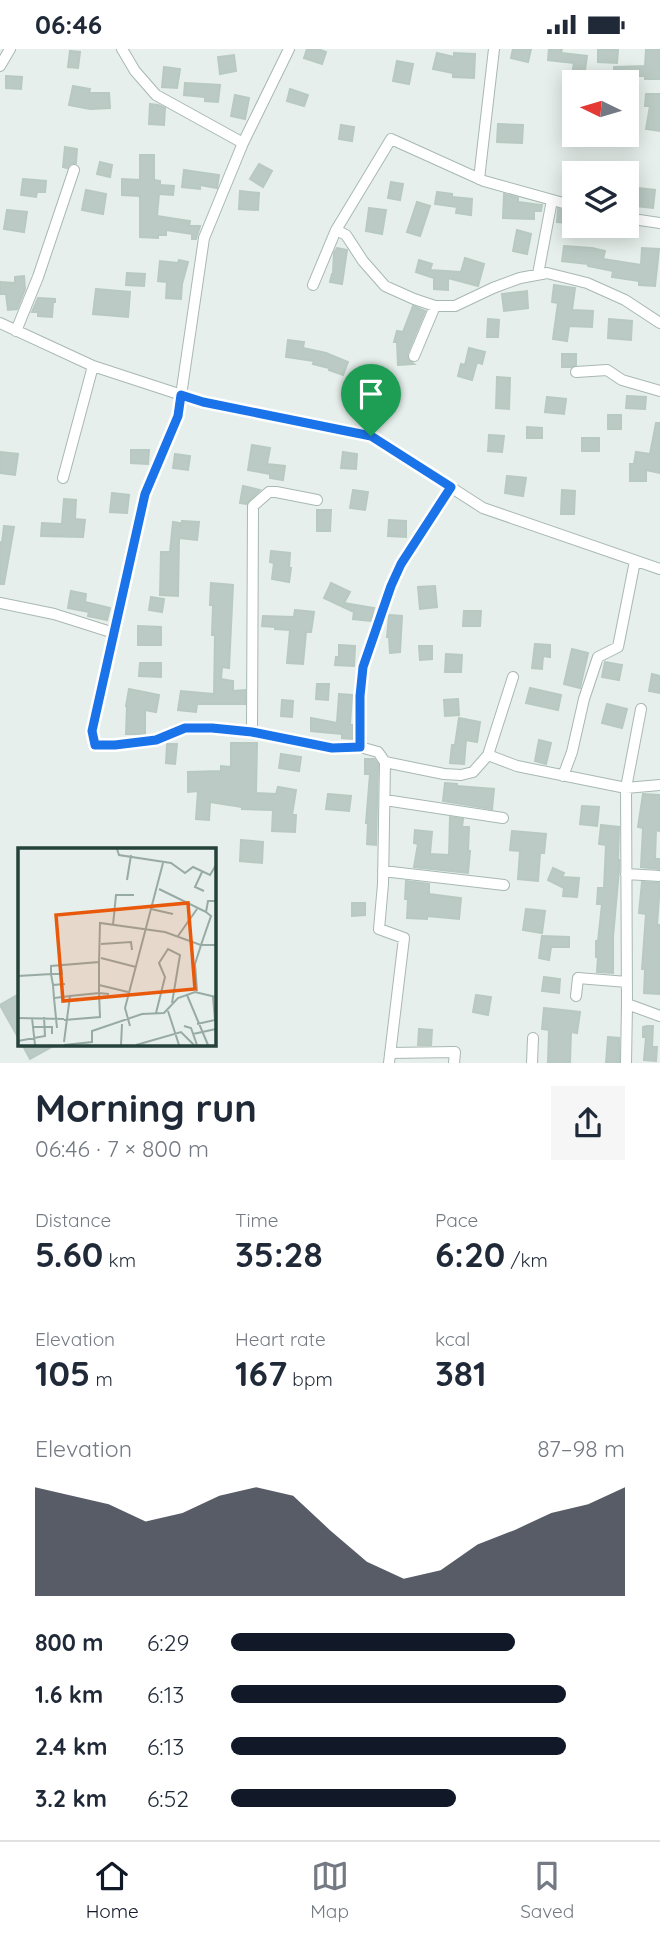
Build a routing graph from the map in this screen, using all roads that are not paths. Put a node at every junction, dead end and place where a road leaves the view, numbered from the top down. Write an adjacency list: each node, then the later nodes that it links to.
1 (10, 49): 5 (street)
2 (122, 49): 6 (street)
3 (289, 49): 6 (street)
4 (494, 49): 8 (street)
5 (0, 66)
6 (243, 143): 24 (street)
7 (74, 170): 19 (street)
8 (479, 179): 9 (street); 13 (street)
9 (552, 200): 10 (street); 14 (street)
10 (562, 203)
11 (639, 220): 12 (street)
12 (660, 223)
13 (336, 230): 15 (street); 16 (street)
14 (537, 275): 16 (street); 18 (street)
15 (313, 285)
16 (435, 306): 20 (street)
17 (0, 323): 19 (street)
18 (660, 323)
19 (16, 331): 21 (street)
20 (414, 356)
21 (93, 366): 24 (street); 25 (street)
22 (576, 372): 23 (street)
23 (660, 391)
24 (181, 395): 26 (street); 31 (street)
25 (63, 478)
26 (451, 487): 28 (street); 35 (street)
27 (317, 500): 34 (street)
28 (635, 561): 29 (street); 38 (street)
29 (660, 569)
30 (0, 603): 31 (street)
31 (114, 633): 34 (street)
32 (513, 677): 36 (street)
33 (641, 709): 40 (street)
34 (252, 732): 35 (street)
35 (360, 747): 37 (street)
36 (488, 755): 37 (street); 38 (street)
37 (385, 762): 41 (street)
38 (563, 776): 40 (street)
39 (660, 785): 40 (street)
40 (626, 788): 44 (street)
41 (385, 800): 42 (street); 43 (street)
42 (503, 818)
43 (383, 871): 46 (street); 52 (street)
44 (626, 874): 45 (street); 47 (street)
45 (660, 876)
46 (504, 885)
47 (627, 982): 48 (street); 49 (street)
48 (576, 996)
49 (627, 1004): 50 (street); 55 (street)
50 (660, 1016)
51 (533, 1038): 54 (street)
52 (389, 1058): 53 (street)
53 (454, 1063)
54 (532, 1063)
55 (626, 1063)

